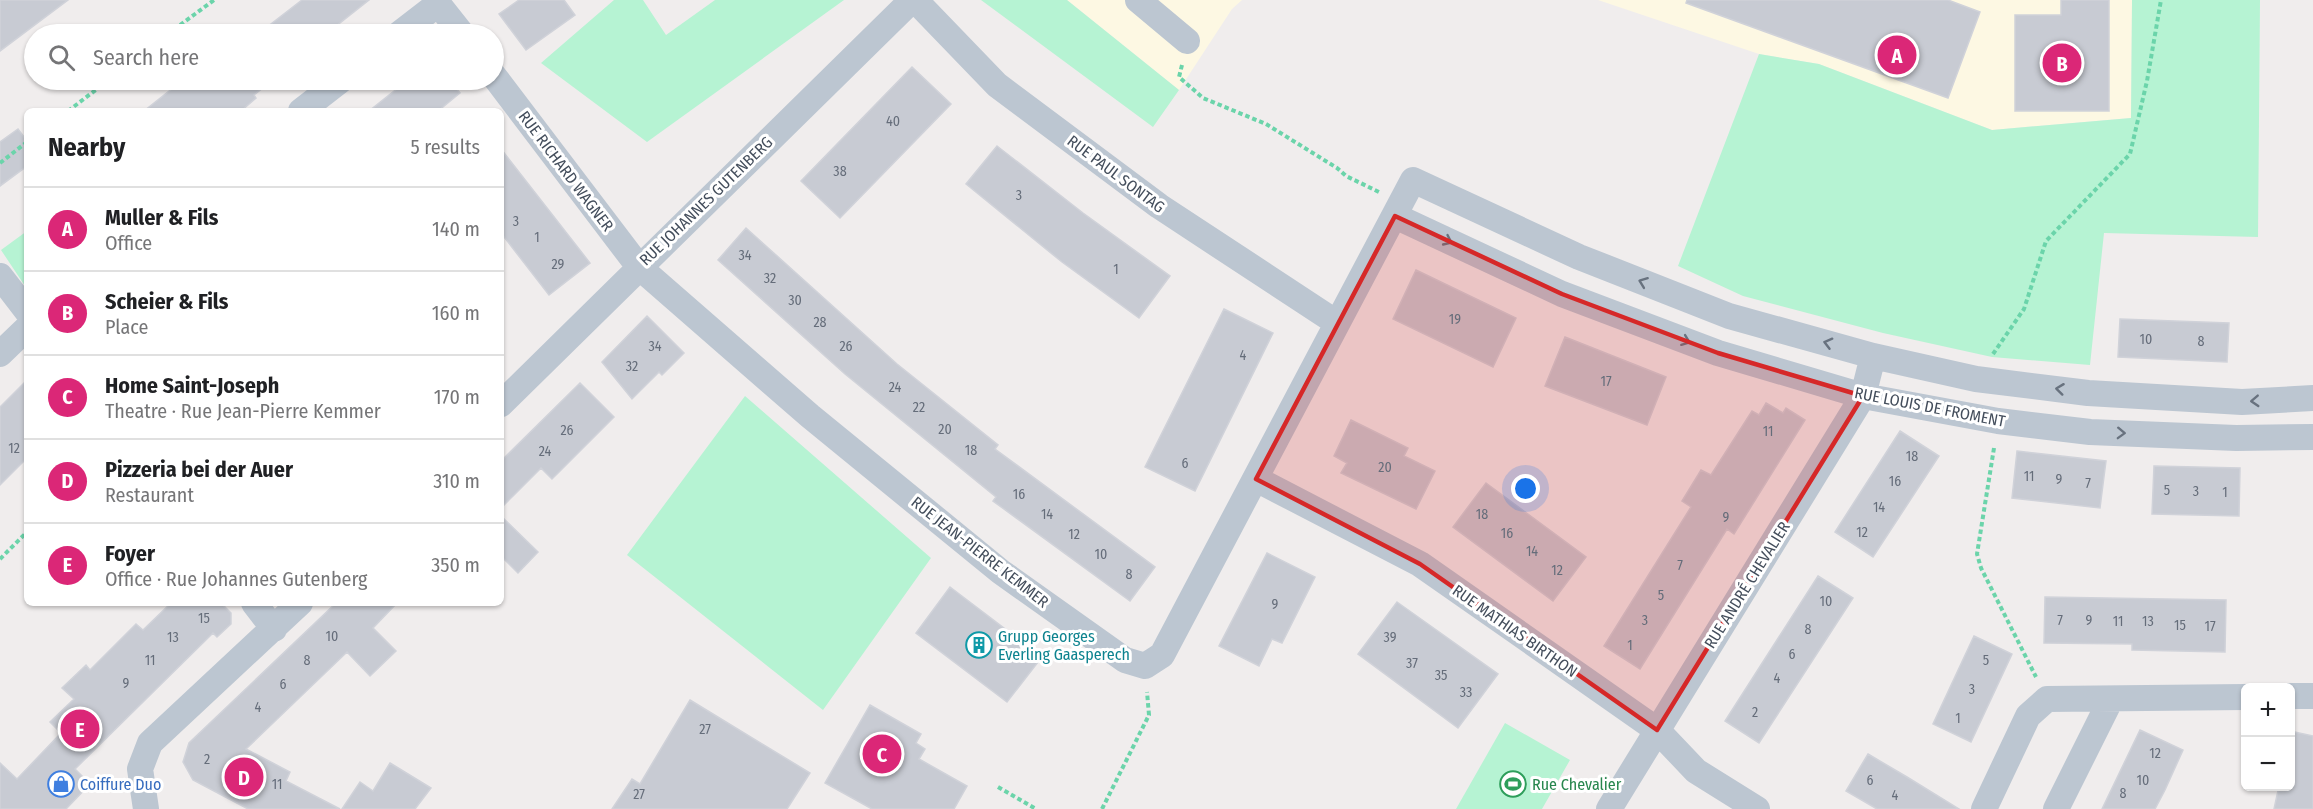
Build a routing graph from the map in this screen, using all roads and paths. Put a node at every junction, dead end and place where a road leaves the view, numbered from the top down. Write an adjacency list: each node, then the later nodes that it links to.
1 (214, 0): 6 (path)
2 (914, 0): 19 (street, RUE JOHANNES GUTENBERG); 23 (street, RUE PAUL SONTAG)
3 (1138, 0): 9 (street)
4 (2161, 0): 27 (path)
5 (437, 2): 7 (street); 8 (street)
6 (182, 24)
7 (411, 24)
8 (454, 24)
9 (1187, 41): 17 (path)
10 (504, 89): 19 (street, RUE RICHARD WAGNER)
11 (96, 90): 13 (path)
12 (328, 90): 14 (street)
13 (72, 108)
14 (305, 108)
15 (24, 144): 16 (path)
16 (0, 163)
17 (1398, 210): 18 (street); 21 (street, RUE LOUIS DE FROMENT, one-way to 21); 23 (street)
18 (1579, 257): 21 (street); 26 (street, one-way to 18)
19 (639, 267): 30 (street, RUE JOHANNES GUTENBERG); 39 (street, RUE JEAN-PIERRE KEMMER)
20 (0, 276): 22 (street)
21 (1562, 294): 28 (street, RUE LOUIS DE FROMENT, one-way to 28)
22 (24, 307)
23 (1337, 323): 33 (street)
24 (24, 331): 25 (street)
25 (0, 354)
26 (1873, 356): 27 (street); 28 (street, RUE ANDRÉ CHEVALIER)
27 (1976, 379): 29 (street, one-way to 27)
28 (1863, 396): 31 (street, RUE LOUIS DE FROMENT); 45 (street, RUE ANDRÉ CHEVALIER)
29 (2313, 398)
30 (504, 401)
31 (1998, 421): 32 (street, RUE LOUIS DE FROMENT, one-way to 32); 43 (path)
32 (2313, 437)
33 (1256, 479): 39 (street); 45 (street, RUE MATHIAS BIRTHON)
34 (24, 535): 35 (path)
35 (0, 559)
36 (256, 606): 38 (street)
37 (297, 606): 38 (street)
38 (274, 629): 47 (street)
39 (1145, 666): 49 (path)
40 (2295, 696): 41 (street)
41 (2313, 696)
42 (2241, 697): 44 (street)
43 (2047, 699): 44 (street); 52 (street)
44 (2111, 699): 53 (street)
45 (1657, 730): 50 (street, RUE ANDRÉ CHEVALIER); 51 (street, RUE MATHIAS BIRTHON)
46 (998, 787): 48 (path)
47 (146, 809)
48 (1035, 809)
49 (1102, 809)
50 (1609, 809)
51 (1757, 809)
52 (1984, 809)
53 (2056, 809)

